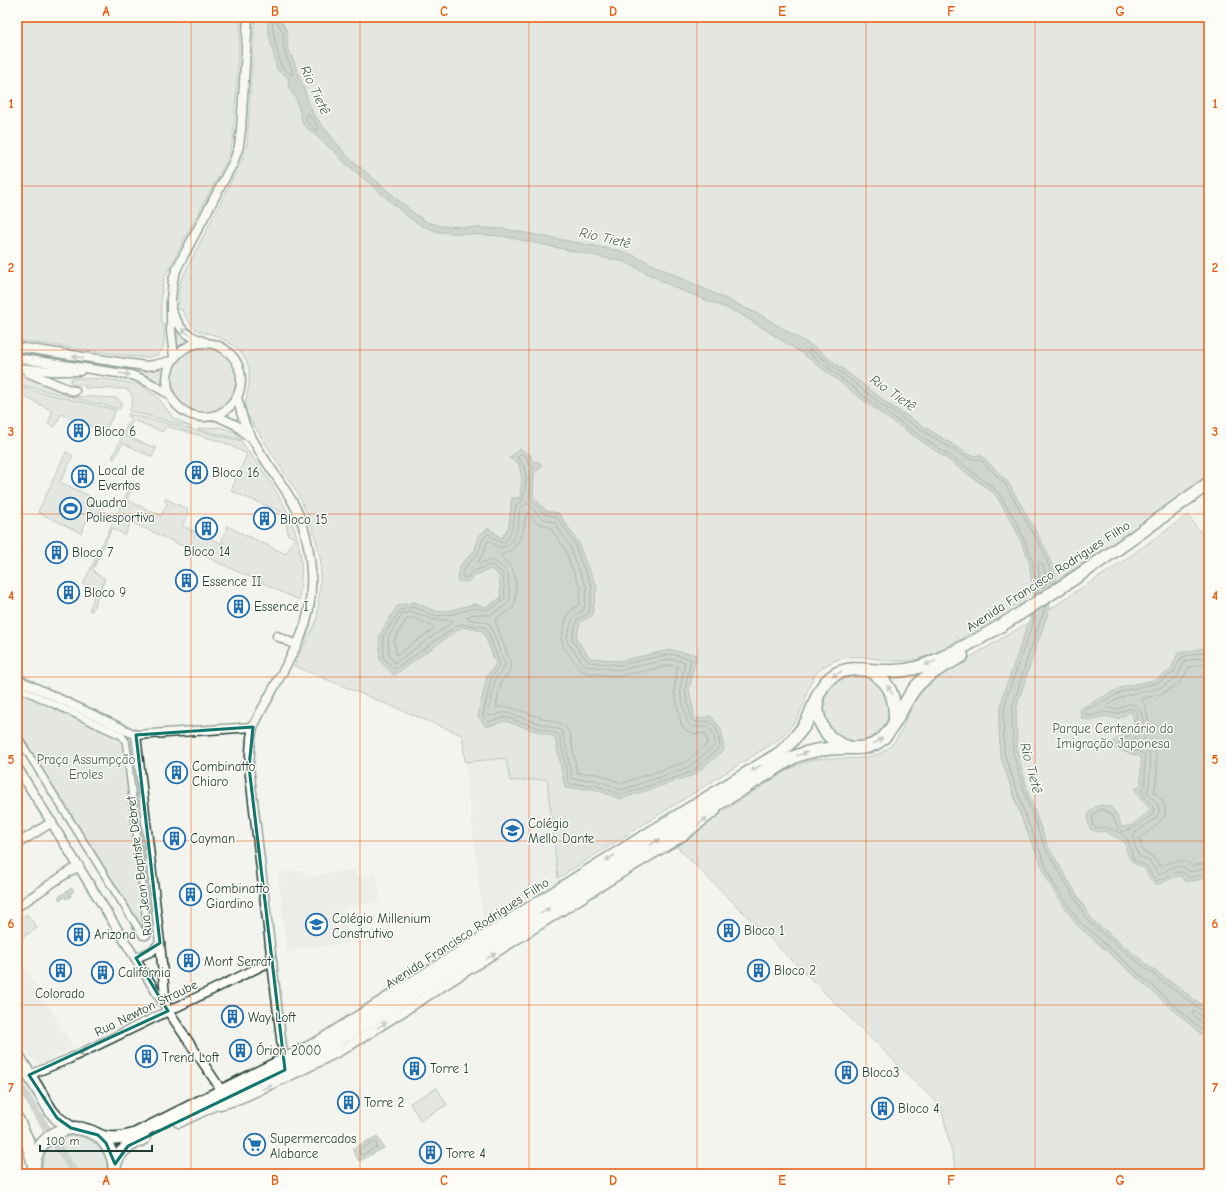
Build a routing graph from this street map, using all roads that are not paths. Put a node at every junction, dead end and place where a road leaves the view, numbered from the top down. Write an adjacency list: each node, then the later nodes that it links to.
1 (248, 17): 2 (street)
2 (172, 312): 3 (street, one-way to 2); 6 (street)
3 (208, 343): 6 (street); 11 (street)
4 (17, 348): 6 (street, one-way to 4)
5 (17, 358): 8 (street)
6 (173, 359): 10 (street)
7 (17, 369): 9 (street); 9 (street)
8 (100, 370): 9 (street); 10 (street, one-way to 10)
9 (73, 371)
10 (169, 394): 12 (street)
11 (237, 398): 12 (street); 13 (street)
12 (217, 416): 13 (street)
13 (254, 442): 19 (street)
14 (1209, 483): 16 (main road, Avenida Francisco Rodrigues Filho)
15 (1209, 492): 16 (main road, Avenida Francisco Rodrigues Filho)
16 (1070, 586): 17 (main road, Avenida Francisco Rodrigues Filho)
17 (1015, 621): 20 (main road, Avenida Francisco Rodrigues Filho, one-way to 20); 24 (main road, Avenida Francisco Rodrigues Filho)
18 (277, 636): 19 (street)
19 (296, 645): 25 (street)
20 (868, 670): 23 (main road, Avenida Francisco Rodrigues Filho, one-way to 23); 24 (main road, one-way to 20)
21 (17, 679): 26 (street)
22 (17, 687): 27 (street)
23 (817, 699): 28 (main road); 40 (main road, Avenida Francisco Rodrigues Filho, one-way to 40)
24 (895, 720): 28 (main road, Avenida Francisco Rodrigues Filho, one-way to 24)
25 (253, 727): 26 (street); 37 (street)
26 (136, 734): 35 (street, Rua Jean Baptiste Debret)
27 (17, 736)
28 (852, 748): 29 (main road, Avenida Francisco Rodrigues Filho, one-way to 28)
29 (778, 766): 40 (main road, Avenida Francisco Rodrigues Filho, one-way to 29); 43 (street, one-way to 29)
30 (17, 767): 31 (street)
31 (52, 822): 32 (street); 33 (street)
32 (17, 844)
33 (79, 866): 34 (street); 36 (street)
34 (17, 907)
35 (160, 943): 36 (street); 38 (street, Rua Jean Baptiste Debret)
36 (136, 958): 38 (street)
37 (272, 960): 38 (street, Rua Newton Straube); 40 (street)
38 (167, 1008): 41 (street, Rua Newton Straube, one-way to 41); 42 (street)
39 (17, 1055): 41 (main road)
40 (284, 1065): 42 (main road, Avenida Francisco Rodrigues Filho); 43 (main road, Avenida Francisco Rodrigues Filho)
41 (29, 1075): 45 (main road, one-way to 41)
42 (222, 1091): 46 (main road, Avenida Francisco Rodrigues Filho)
43 (204, 1109): 47 (main road, Avenida Francisco Rodrigues Filho)
44 (17, 1119): 48 (main road)
45 (71, 1128): 46 (main road, Avenida Francisco Rodrigues Filho); 48 (main road, Avenida Francisco Rodrigues Filho)
46 (98, 1135): 47 (main road, Avenida Francisco Rodrigues Filho)
47 (115, 1169)
48 (34, 1170)

